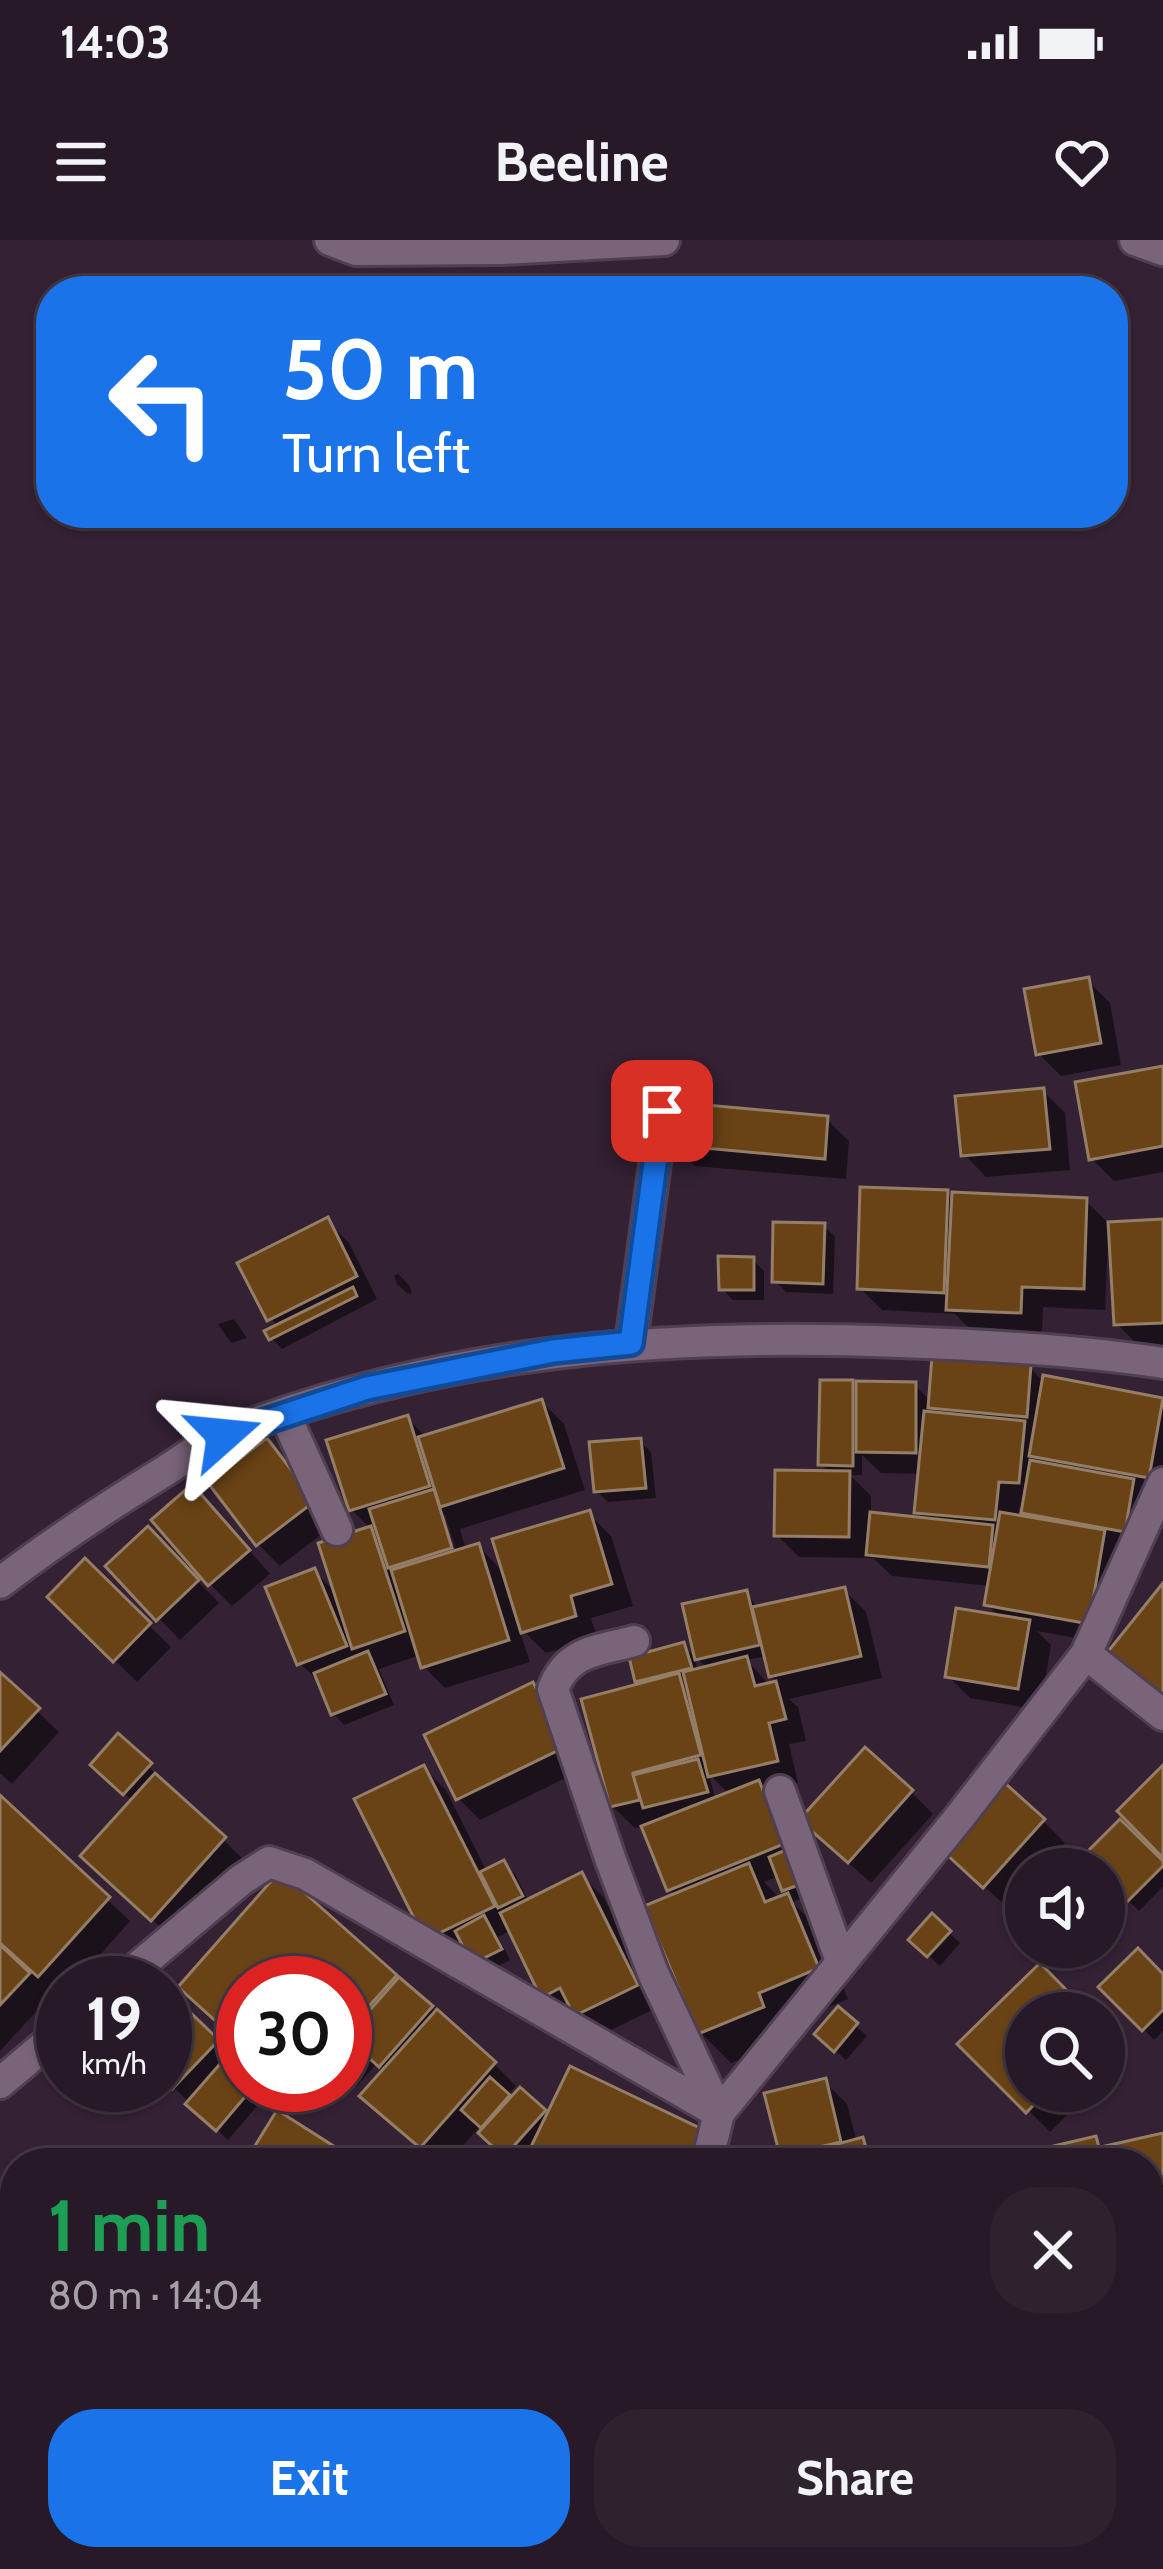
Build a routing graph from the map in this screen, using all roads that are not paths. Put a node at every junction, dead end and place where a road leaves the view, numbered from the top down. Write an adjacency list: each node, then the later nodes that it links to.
1 (330, 240): 2 (street)
2 (664, 240)
3 (1135, 240): 4 (street)
4 (1163, 250)
5 (662, 1111): 6 (street)
6 (631, 1343): 7 (street); 8 (street)
7 (1163, 1363)
8 (285, 1415): 10 (street); 11 (street)
9 (1163, 1483): 13 (street)
10 (337, 1530)
11 (0, 1583)
12 (634, 1641): 20 (street)
13 (1086, 1654): 14 (street); 17 (street)
14 (1163, 1715)
15 (780, 1791): 17 (street)
16 (151, 1956): 20 (street)
17 (841, 1961): 20 (street)
18 (36, 2053): 19 (street)
19 (0, 2083)
20 (719, 2113): 21 (street)
21 (711, 2148)

